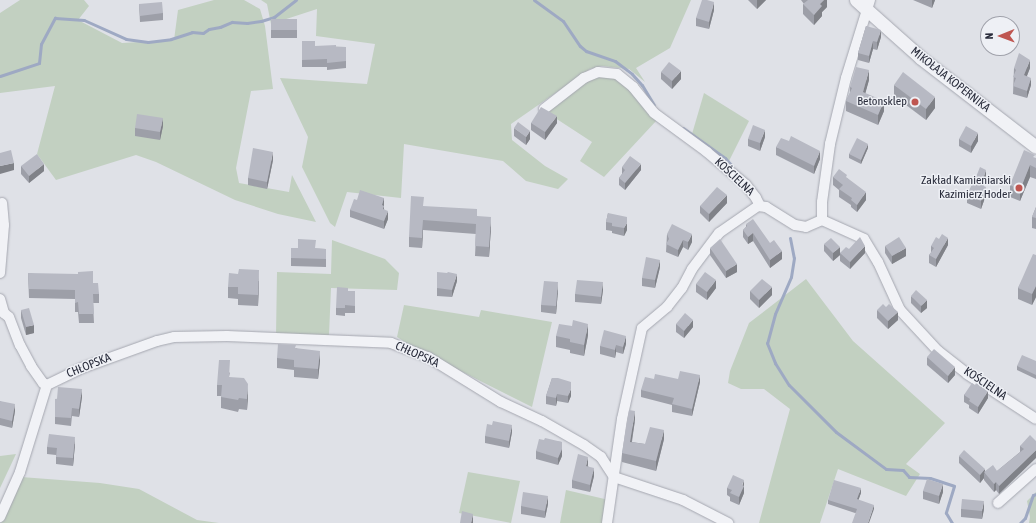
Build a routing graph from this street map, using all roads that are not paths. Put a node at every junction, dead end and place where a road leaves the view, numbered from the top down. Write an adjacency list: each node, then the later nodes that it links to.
1 (856, 0): 2 (street, MIKOŁAJA KOPERNIKA)
2 (868, 5): 4 (street, MIKOŁAJA KOPERNIKA); 7 (street)
3 (544, 109): 6 (street, KOŚCIELNA)
4 (1036, 147)
5 (2, 203): 8 (street)
6 (760, 206): 7 (street, KOŚCIELNA); 13 (street)
7 (822, 220): 11 (street, KOŚCIELNA)
8 (0, 273)
9 (0, 299): 10 (street)
10 (46, 384): 13 (street, CHŁOPSKA); 15 (street)
11 (1036, 419)
12 (1036, 469): 14 (street)
13 (614, 476): 16 (street); 17 (street)
14 (998, 503)
15 (0, 517)
16 (607, 523)
17 (728, 523)

